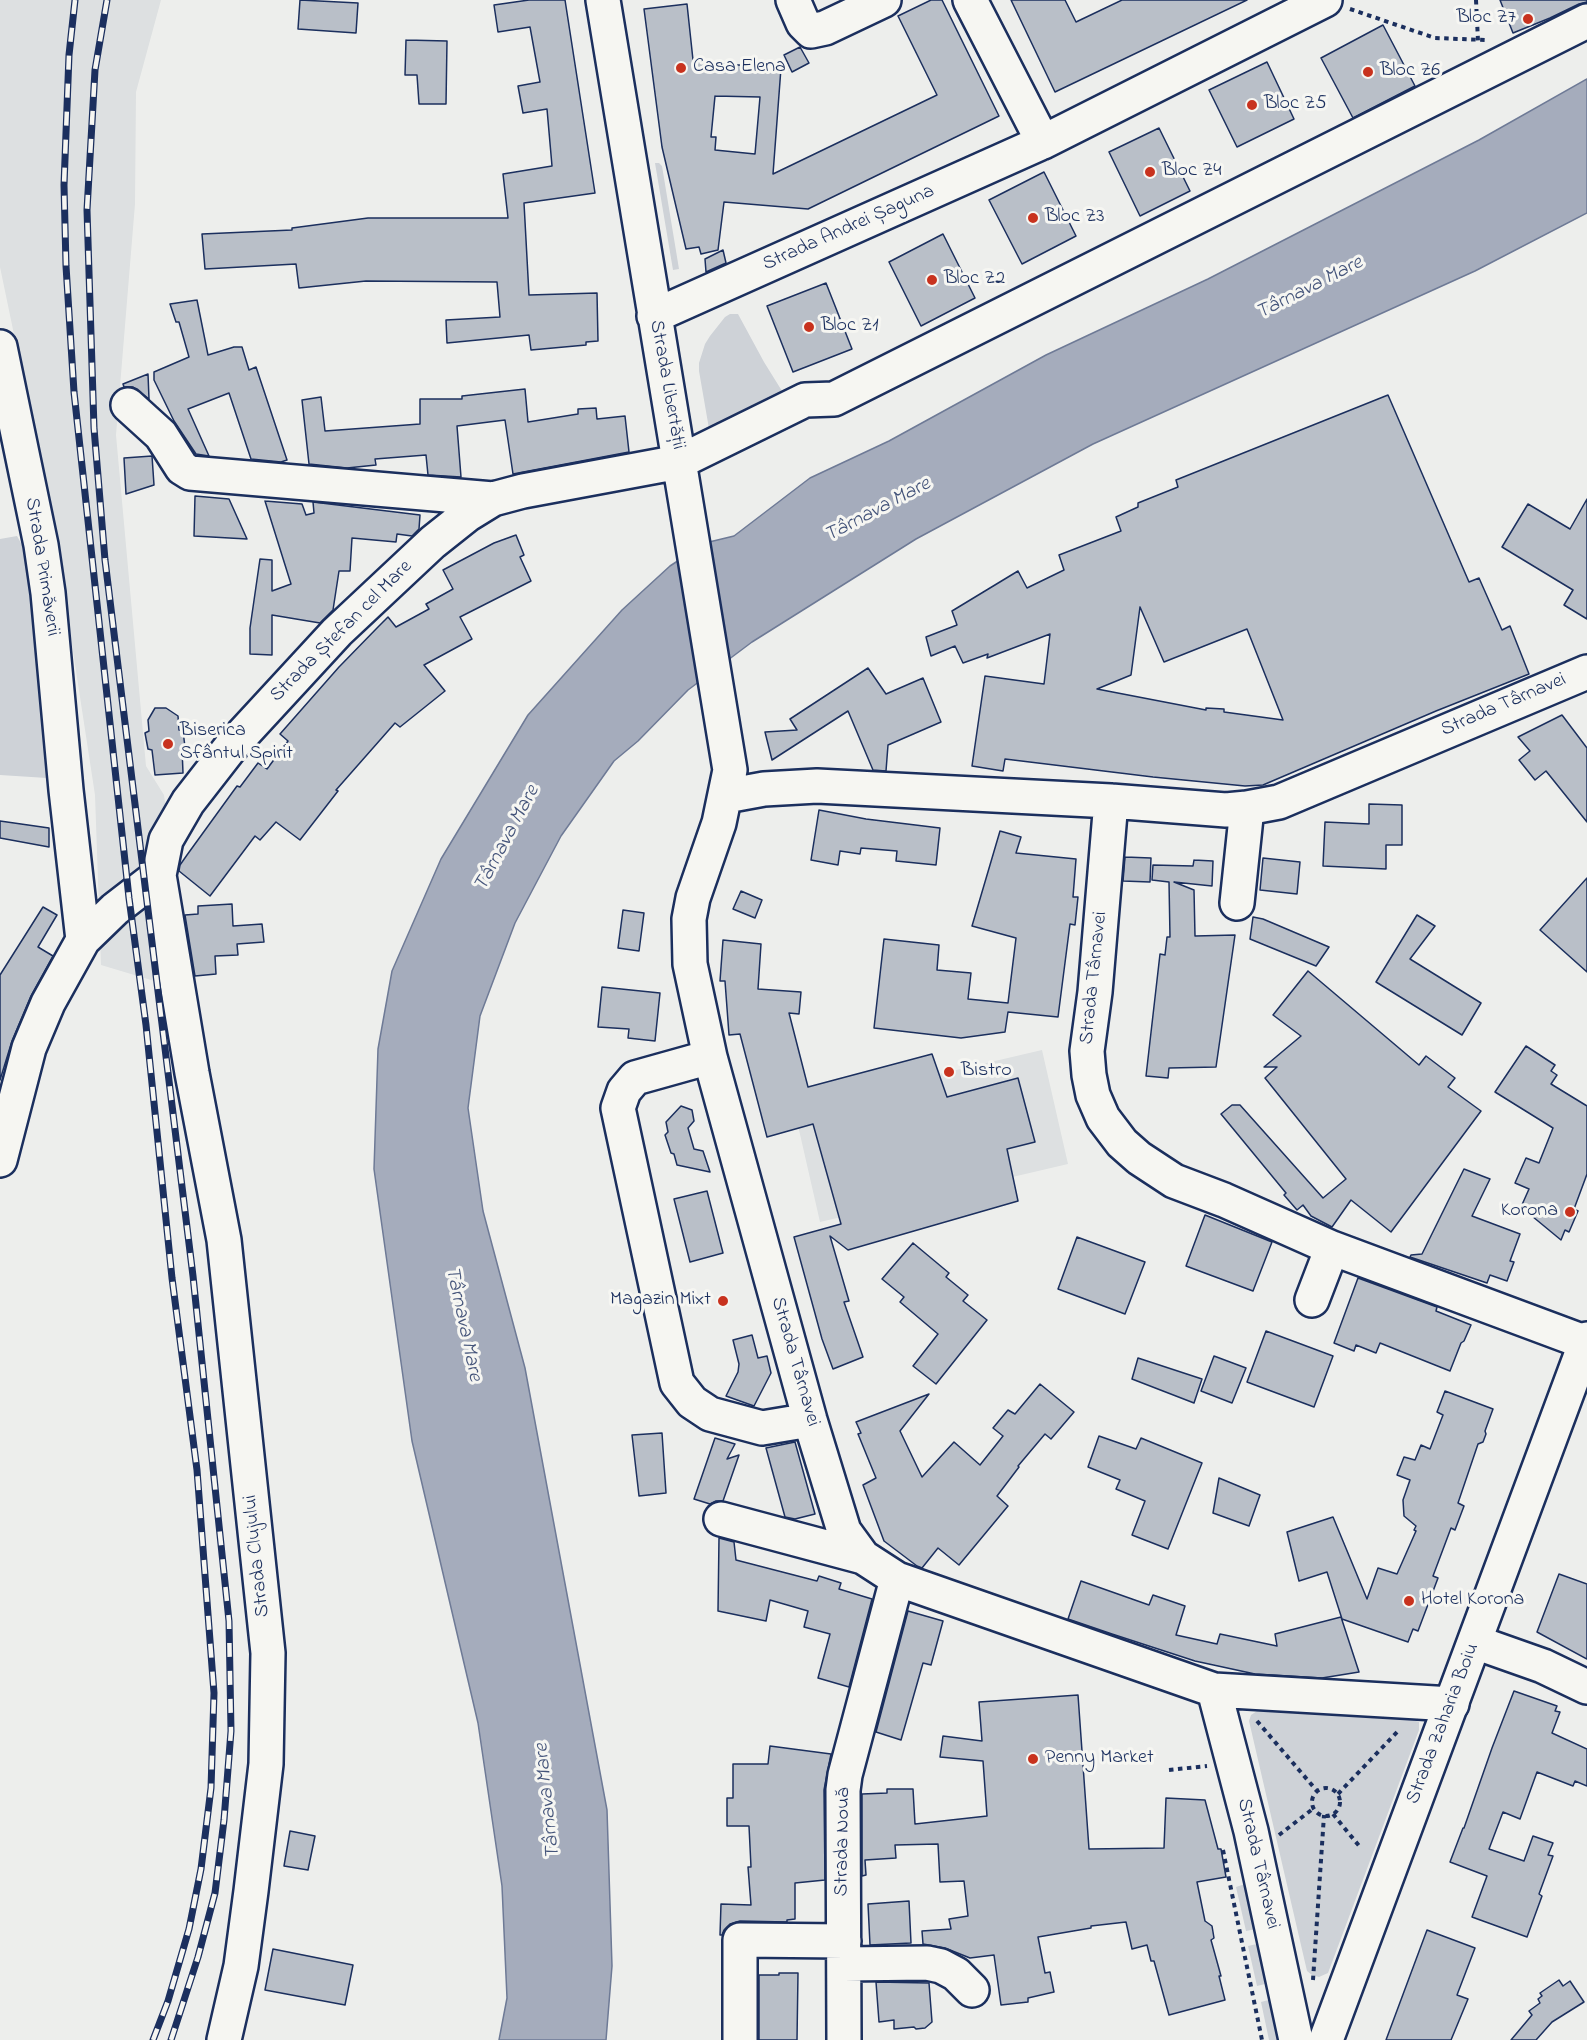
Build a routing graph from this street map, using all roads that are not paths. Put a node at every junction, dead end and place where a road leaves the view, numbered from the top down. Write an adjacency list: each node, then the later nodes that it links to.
1 (603, 0): 8 (main road, Strada Libertății)
2 (793, 0): 3 (main road)
3 (884, 0)
4 (970, 0): 7 (main road)
5 (1325, 0): 7 (main road, Strada Andrei Șaguna)
6 (1587, 21): 11 (main road, Strada Ștefan cel Mare)
7 (1043, 142): 8 (main road, Strada Andrei Șaguna)
8 (654, 316): 11 (main road, Strada Libertății)
9 (0, 346): 19 (main road, Strada Primăverii)
10 (128, 405): 12 (main road, Strada Ștefan cel Mare)
11 (680, 470): 12 (main road, Strada Ștefan cel Mare); 14 (main road, Strada Libertății)
12 (493, 499): 17 (main road, Strada Ștefan cel Mare)
13 (1587, 672): 16 (main road, Strada Târnavei)
14 (728, 783): 15 (main road, Strada Târnavei); 20 (main road, Strada Târnavei)
15 (1111, 801): 16 (main road, Strada Târnavei); 23 (main road, Strada Târnavei)
16 (1247, 808): 18 (main road)
17 (159, 875): 19 (main road); 21 (main road, Strada Ștefan cel Mare)
18 (1237, 903)
19 (84, 940): 22 (main road)
20 (710, 1056): 26 (main road, Strada Târnavei); 26 (main road)
21 (192, 1073): 36 (main road, Strada Clujului)
22 (0, 1160)
23 (1332, 1248): 24 (main road); 25 (main road, Strada Târnavei)
24 (1312, 1300)
25 (1587, 1342): 30 (main road, Strada Zaharia Boiu)
26 (810, 1420): 28 (main road, Strada Târnavei)
27 (722, 1519): 28 (main road)
28 (863, 1557): 29 (main road, Strada Târnavei)
29 (897, 1579): 32 (main road, Strada Târnavei); 34 (main road, Strada Nouă)
30 (1475, 1642): 31 (main road); 33 (main road, Strada Zaharia Boiu)
31 (1587, 1687)
32 (1217, 1701): 33 (main road, Strada Târnavei); 39 (main road, Strada Târnavei)
33 (1452, 1704): 40 (main road, Strada Zaharia Boiu)
34 (844, 1953): 35 (main road); 37 (main road); 38 (main road, Strada Nouă)
35 (972, 1990)
36 (224, 2040)
37 (740, 2040)
38 (844, 2040)
39 (1296, 2040)
40 (1326, 2040)

